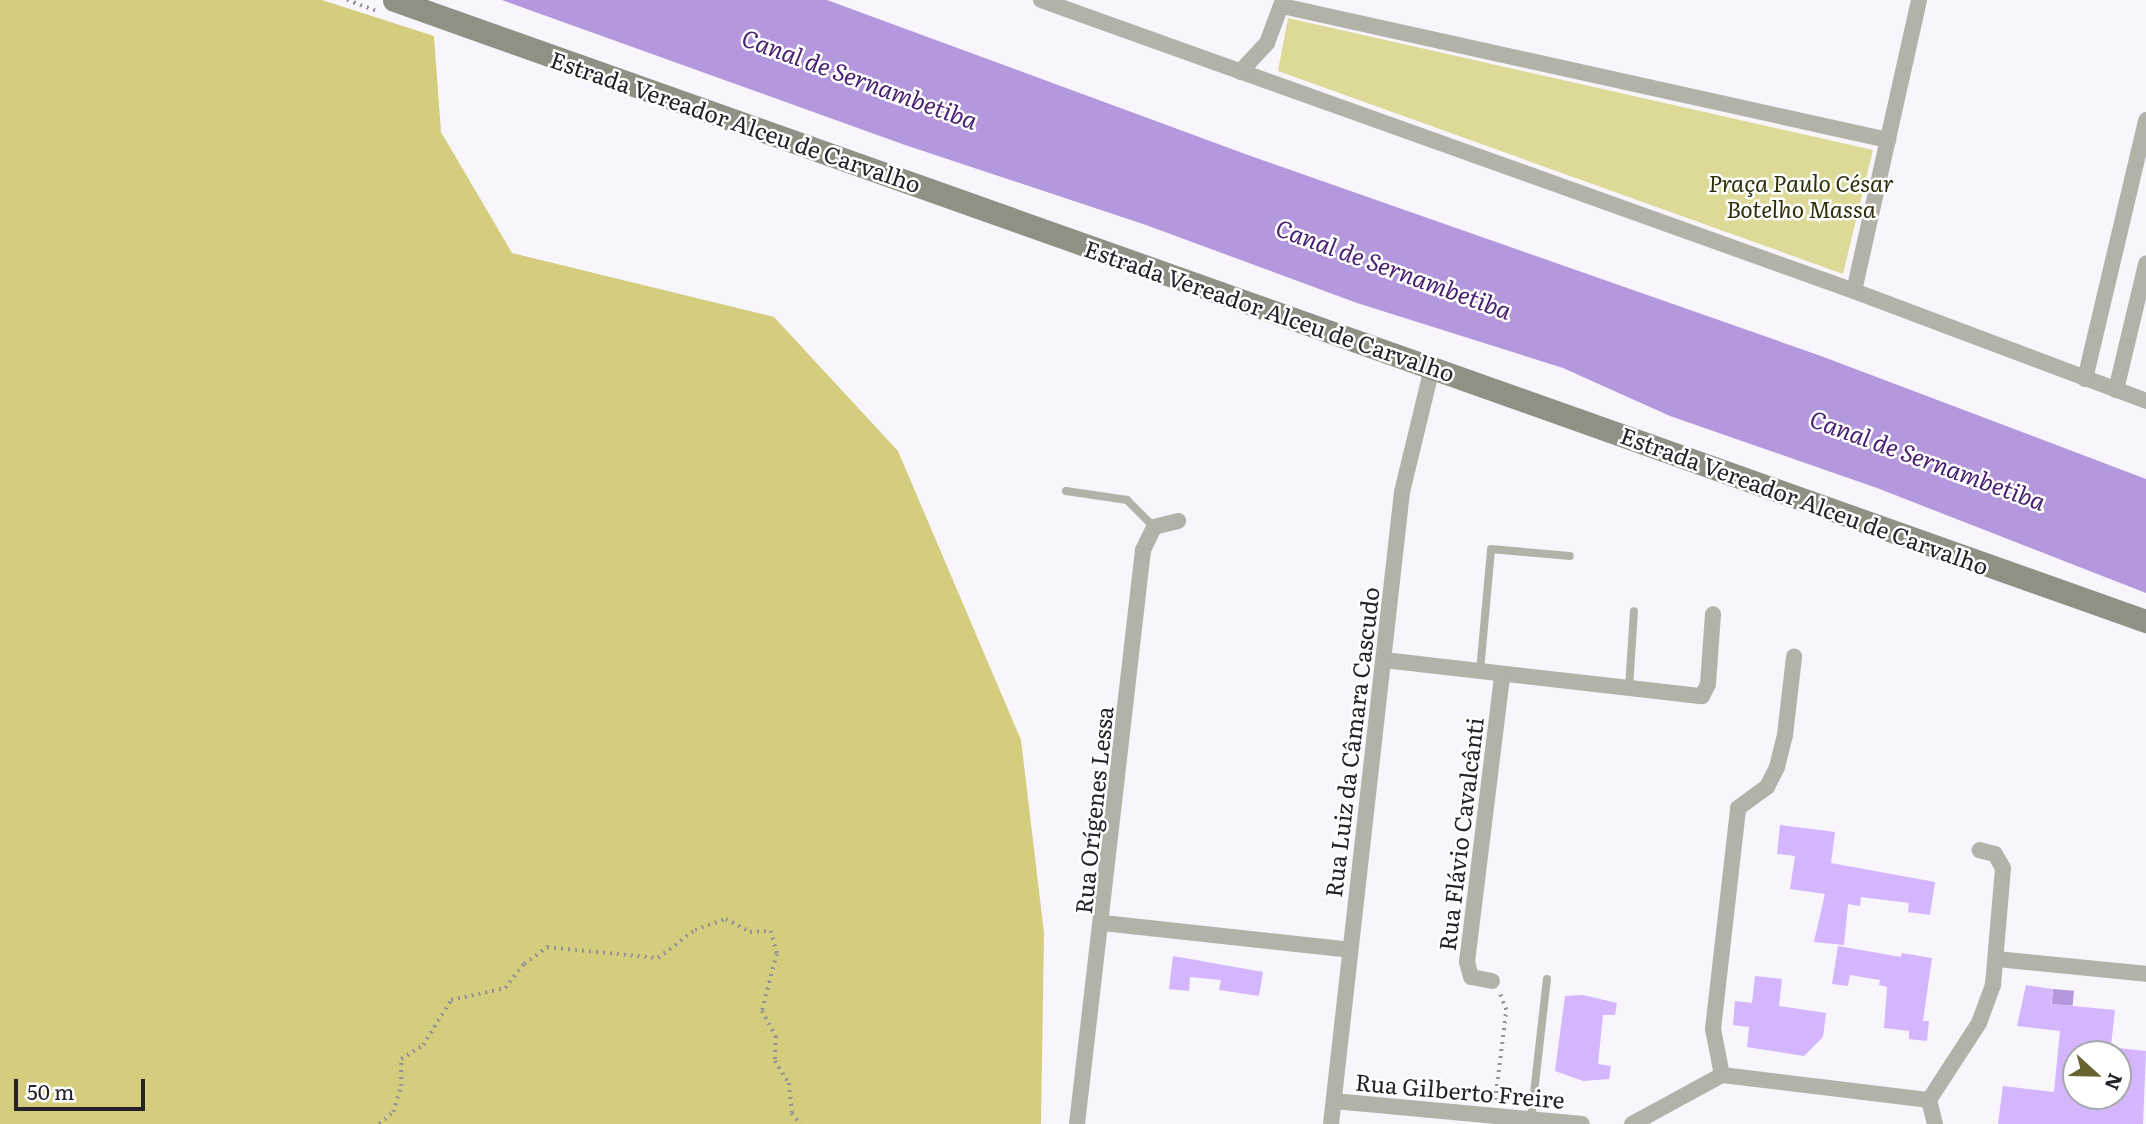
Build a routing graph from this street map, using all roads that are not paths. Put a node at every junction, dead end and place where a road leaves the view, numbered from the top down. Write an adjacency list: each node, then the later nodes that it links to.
1 (394, 0): 10 (street, Estrada Vereador Alceu de Carvalho)
2 (1041, 0): 5 (street)
3 (1919, 0): 7 (street)
4 (1282, 3): 5 (street); 7 (street)
5 (1240, 72): 9 (street)
6 (2146, 120): 11 (street)
7 (1888, 140): 9 (street)
8 (2146, 264): 12 (street)
9 (1854, 291): 11 (street)
10 (1433, 368): 20 (street, Estrada Vereador Alceu de Carvalho); 22 (street, Rua Luiz da Câmara Cascudo)
11 (2085, 379): 12 (street)
12 (2116, 390): 13 (street)
13 (2146, 401)
14 (1066, 491): 16 (lane)
15 (1178, 521): 16 (street)
16 (1154, 527): 27 (street, Rua Orígenes Lessa)
17 (1570, 556): 23 (lane)
18 (1634, 611): 25 (lane)
19 (1713, 614): 25 (street)
20 (2146, 621)
21 (1794, 657): 33 (street)
22 (1384, 660): 23 (street); 28 (street, Rua Luiz da Câmara Cascudo)
23 (1479, 672): 24 (street)
24 (1502, 674): 25 (street); 32 (street, Rua Flávio Cavalcânti)
25 (1629, 688)
26 (1979, 850): 29 (street)
27 (1103, 923): 28 (street); 39 (street, Rua Orígenes Lessa)
28 (1350, 950): 35 (street, Rua Luiz da Câmara Cascudo)
29 (1997, 960): 30 (street); 34 (street)
30 (2146, 974)
31 (1547, 979): 37 (lane)
32 (1492, 981)
33 (1721, 1075): 34 (street); 38 (street)
34 (1929, 1100): 43 (street)
35 (1334, 1101): 36 (street, Rua Gilberto Freire); 40 (street, Rua Luiz da Câmara Cascudo)
36 (1451, 1118): 37 (street, Rua Gilberto Freire)
37 (1531, 1119): 41 (street, Rua Gilberto Freire)
38 (1659, 1119): 42 (street)
39 (1077, 1124)
40 (1331, 1124)
41 (1582, 1124)
42 (1632, 1124)
43 (1936, 1124)

